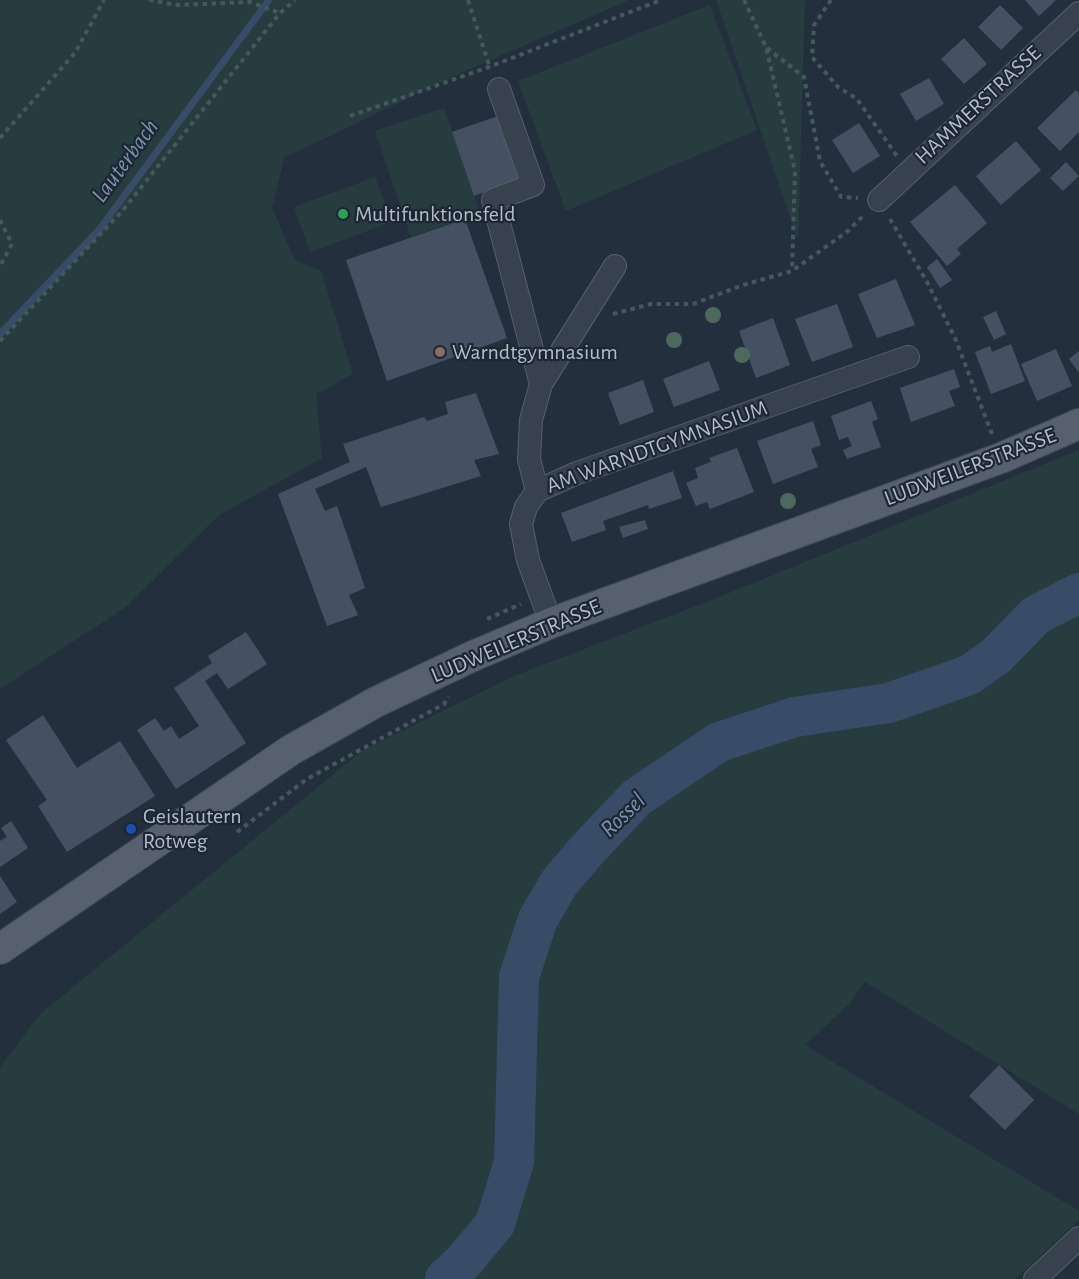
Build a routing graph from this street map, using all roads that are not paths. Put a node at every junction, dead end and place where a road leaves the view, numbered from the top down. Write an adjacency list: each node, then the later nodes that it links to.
1 (1079, 13): 3 (street, HAMMERSTRASSE)
2 (499, 89): 6 (street)
3 (879, 200)
4 (615, 266): 6 (street)
5 (908, 357): 8 (street, AM WARNDTGYMNASIUM)
6 (540, 384): 8 (street)
7 (1079, 424): 9 (main road, LUDWEILERSTRASSE)
8 (537, 491): 9 (street, AM WARNDTGYMNASIUM)
9 (551, 623): 10 (main road, LUDWEILERSTRASSE)
10 (0, 949)
11 (1079, 1238): 12 (street)
12 (1035, 1279)

